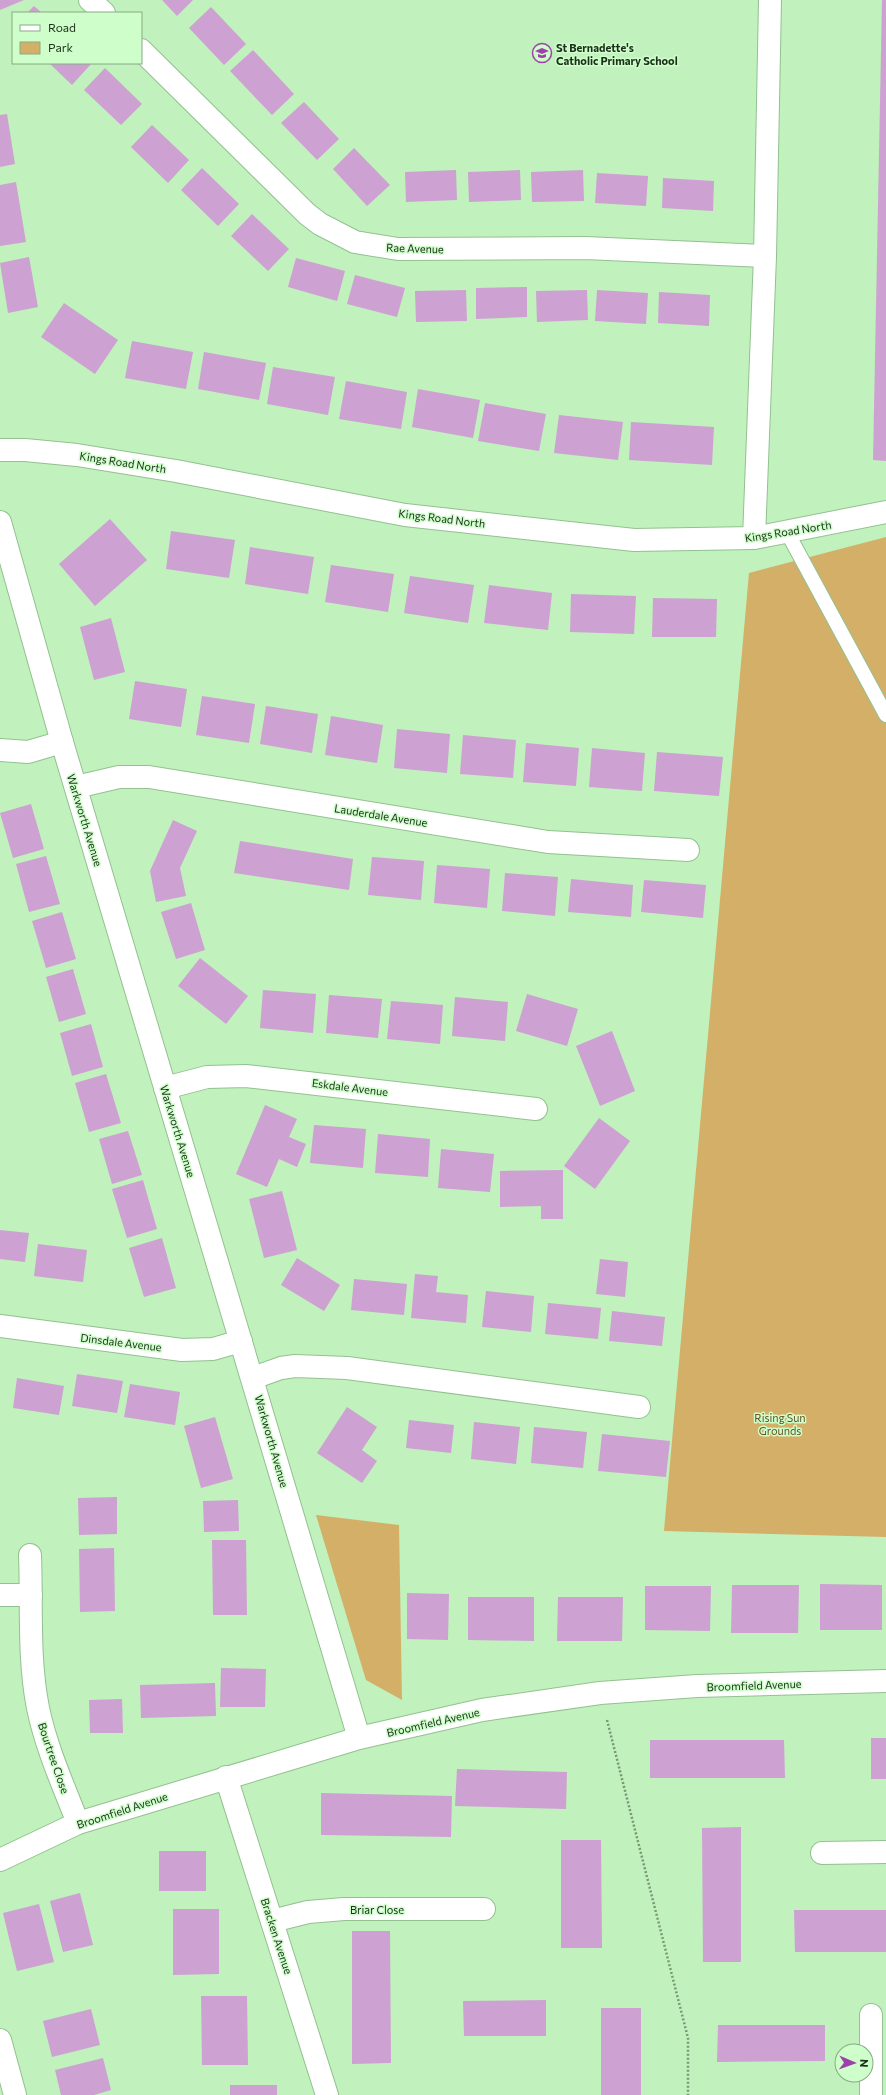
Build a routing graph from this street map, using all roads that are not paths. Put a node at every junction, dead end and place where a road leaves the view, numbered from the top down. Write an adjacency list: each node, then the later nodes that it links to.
1 (90, 0): 3 (street)
2 (770, 0): 5 (street)
3 (103, 12)
4 (142, 51): 5 (street, Rae Avenue)
5 (765, 256): 10 (street)
6 (0, 450): 10 (street, Kings Road North)
7 (886, 512): 9 (street, Kings Road North)
8 (0, 522): 12 (street, Warkworth Avenue)
9 (787, 532): 10 (street, Kings Road North); 11 (lane)
10 (754, 538)
11 (886, 715)
12 (62, 742): 13 (street); 14 (street, Warkworth Avenue)
13 (0, 750)
14 (76, 787): 15 (street, Lauderdale Avenue); 16 (street, Warkworth Avenue)
15 (688, 850)
16 (165, 1088): 17 (street, Eskdale Avenue); 19 (street, Warkworth Avenue)
17 (536, 1109)
18 (0, 1326): 19 (street, Dinsdale Avenue)
19 (241, 1341): 20 (street, Warkworth Avenue)
20 (253, 1378): 21 (street); 26 (street, Warkworth Avenue)
21 (639, 1407)
22 (30, 1555): 24 (street, Bourtree Close)
23 (0, 1594): 24 (street)
24 (31, 1595): 28 (street, Bourtree Close)
25 (886, 1682): 26 (street, Broomfield Avenue)
26 (359, 1738): 27 (street, Broomfield Avenue)
27 (226, 1777): 28 (street, Broomfield Avenue); 33 (street, Bracken Avenue)
28 (78, 1823): 31 (street, Broomfield Avenue)
29 (886, 1852): 30 (street)
30 (822, 1853)
31 (0, 1860)
32 (484, 1909): 33 (street, Briar Close)
33 (272, 1921): 37 (street, Bracken Avenue)
34 (871, 2015): 38 (street)
35 (0, 2040): 36 (street)
36 (15, 2095)
37 (327, 2095)
38 (871, 2095)

